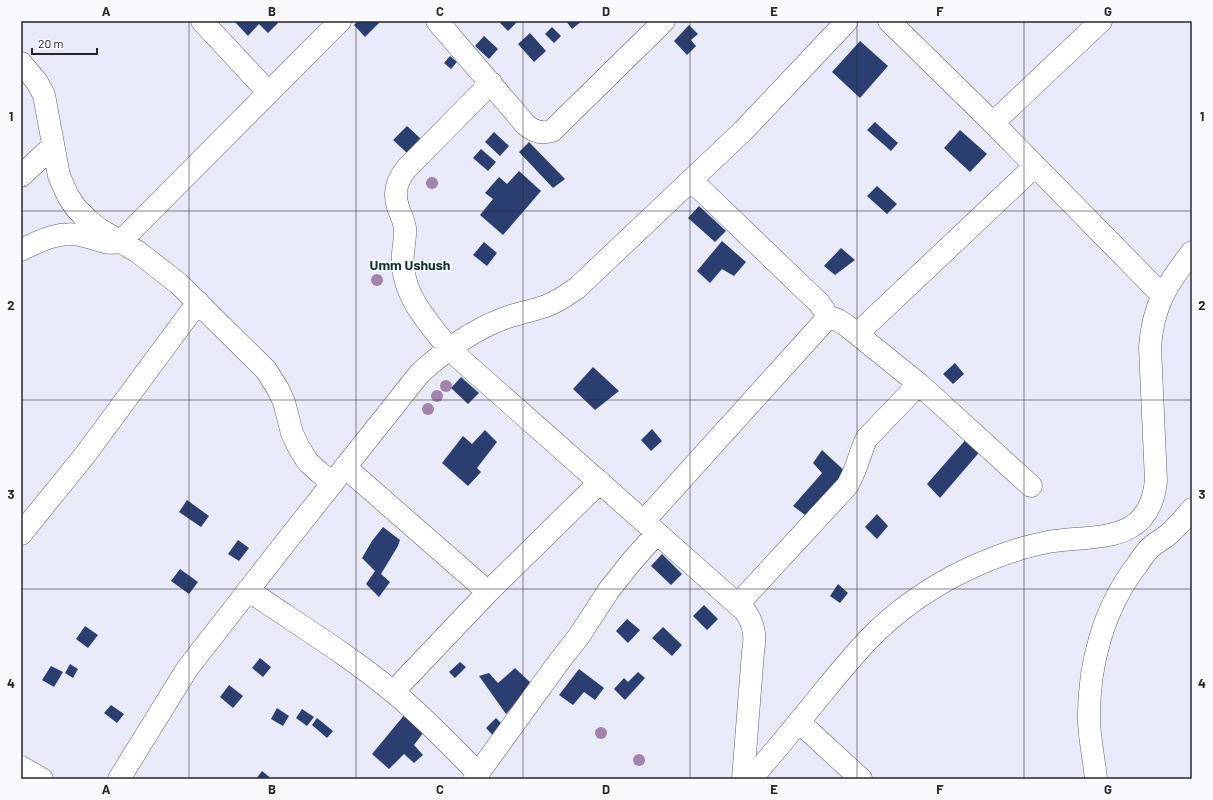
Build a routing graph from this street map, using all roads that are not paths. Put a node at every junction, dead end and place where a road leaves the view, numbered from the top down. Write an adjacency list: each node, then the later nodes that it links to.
1 (202, 21): 10 (street)
2 (340, 21): 10 (street)
3 (437, 21): 9 (street)
4 (664, 21): 9 (street)
5 (847, 21): 15 (street)
6 (889, 21): 11 (street)
7 (1101, 21): 11 (street)
8 (21, 63): 12 (street)
9 (491, 83): 23 (street)
10 (268, 92): 16 (street)
11 (993, 123): 13 (street)
12 (53, 146): 14 (street); 16 (street)
13 (1035, 166): 19 (street); 22 (street)
14 (21, 176)
15 (691, 180): 21 (street); 23 (street)
16 (120, 242): 17 (street); 20 (street)
17 (21, 250)
18 (1192, 252): 19 (street)
19 (1162, 295): 29 (street)
20 (198, 302): 25 (street); 31 (street)
21 (826, 316): 22 (street); 30 (street)
22 (857, 334): 24 (street)
23 (449, 349): 25 (street); 26 (street)
24 (919, 384): 27 (street); 35 (street)
25 (339, 475): 33 (street); 34 (street)
26 (600, 482): 30 (street); 34 (street)
27 (1031, 486)
28 (1192, 508): 32 (street)
29 (1132, 526): 32 (street); 37 (street)
30 (651, 527): 35 (street); 39 (street)
31 (21, 534)
32 (1150, 548): 45 (street)
33 (248, 590): 36 (street); 41 (street)
34 (488, 592): 36 (street)
35 (738, 604): 42 (street)
36 (393, 692): 39 (street)
37 (799, 722): 43 (street); 44 (street)
38 (21, 767): 40 (street)
39 (476, 776)
40 (42, 779)
41 (119, 779)
42 (743, 779)
43 (751, 779)
44 (861, 779)
45 (1096, 779)

